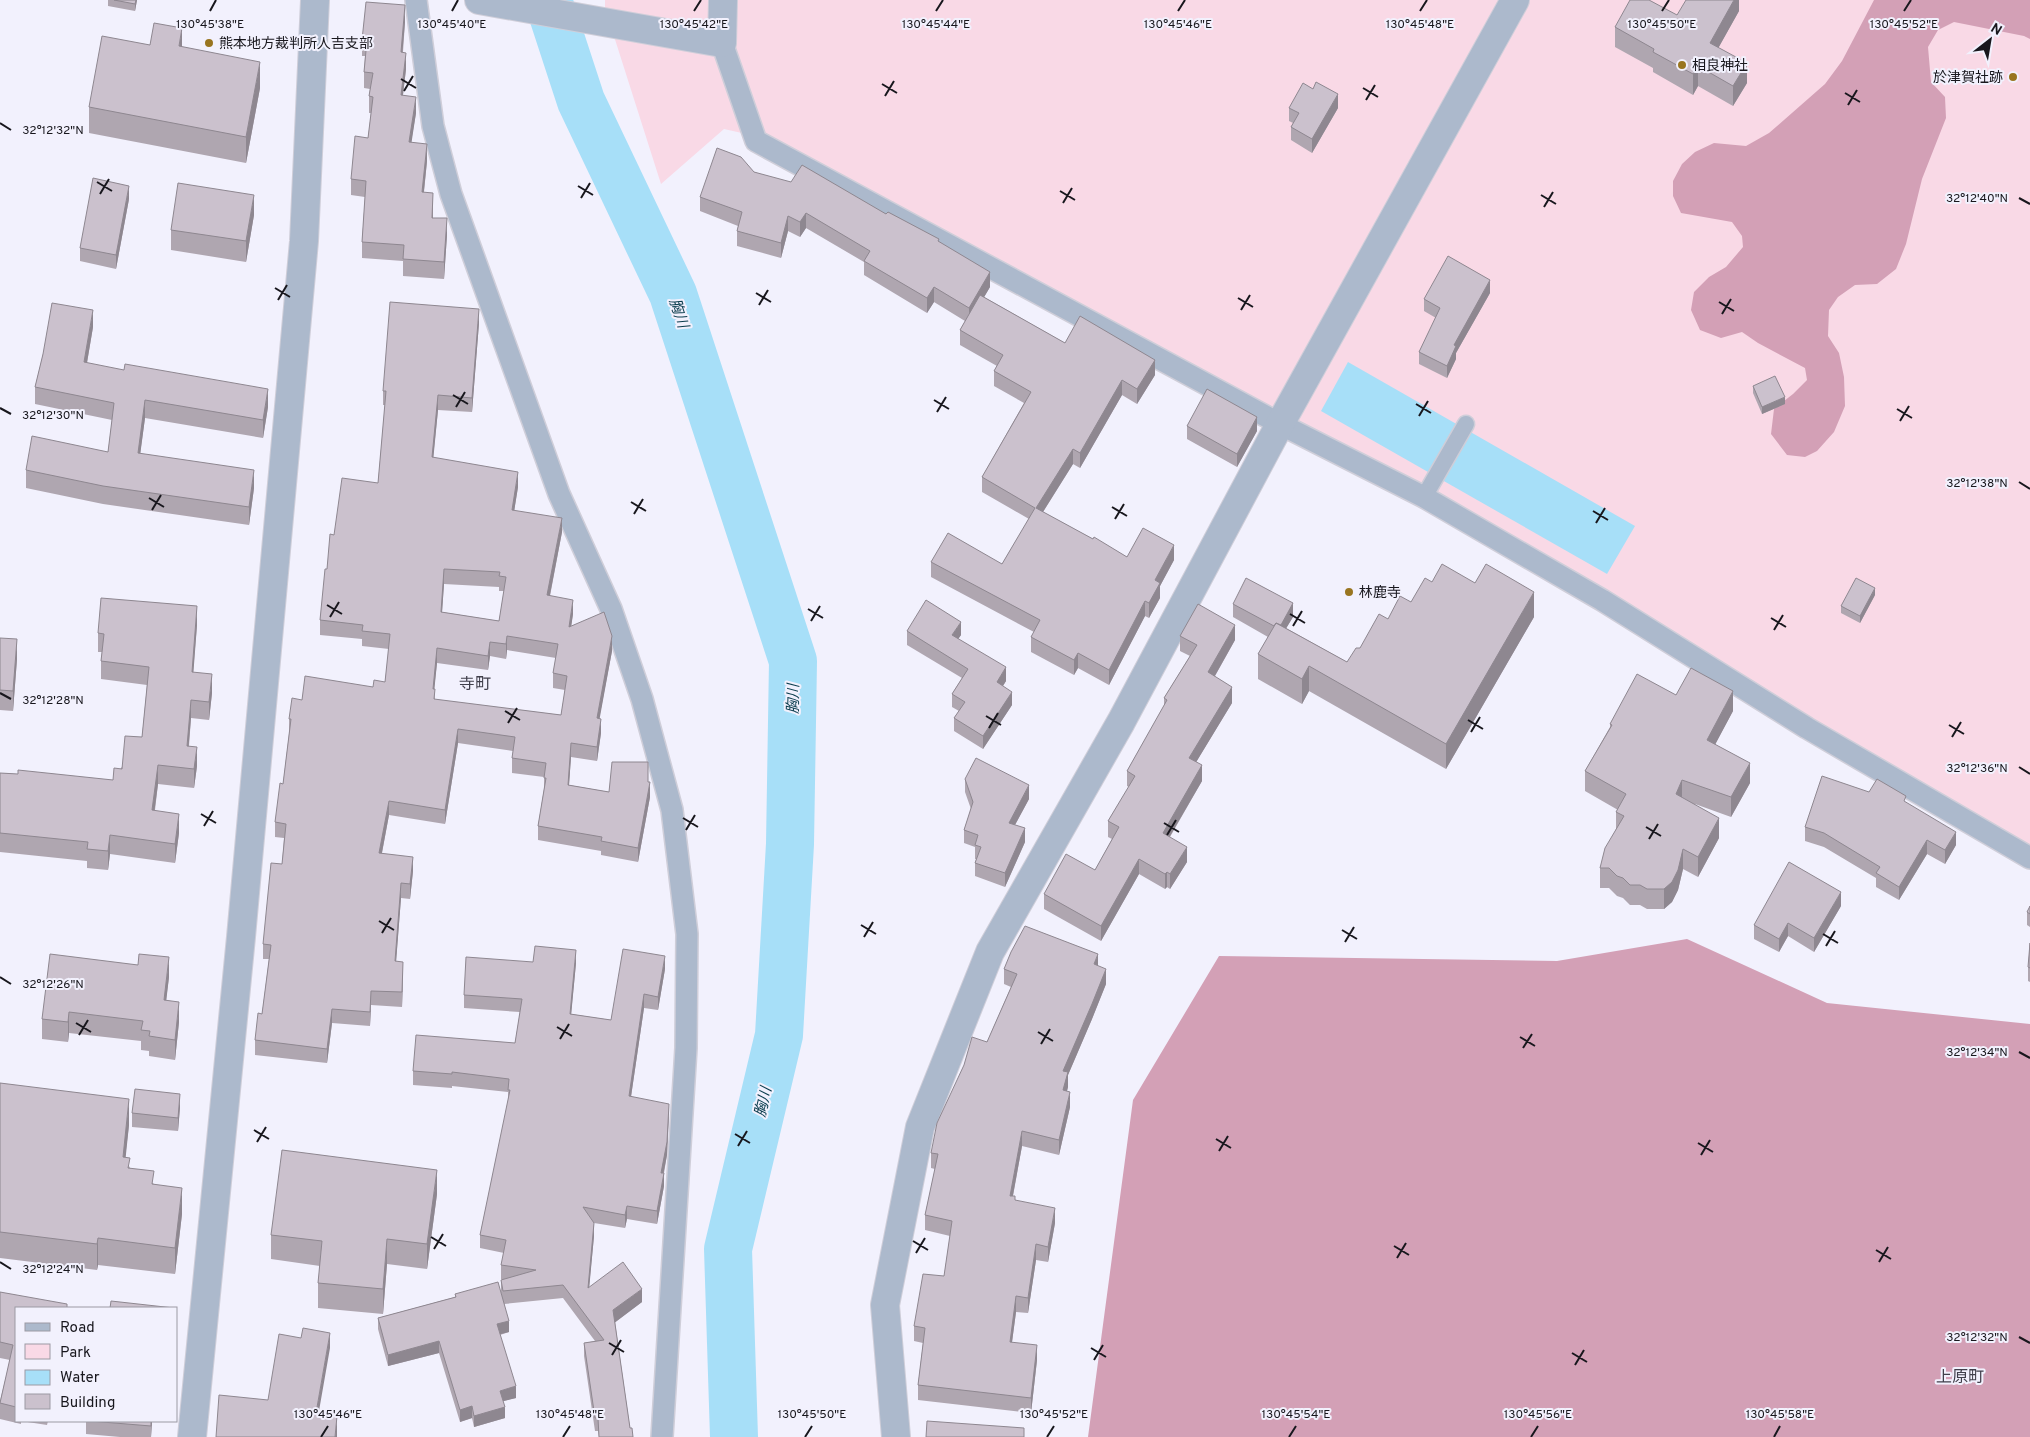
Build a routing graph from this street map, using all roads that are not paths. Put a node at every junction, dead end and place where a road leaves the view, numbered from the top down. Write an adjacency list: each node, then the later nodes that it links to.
1 (315, 0): 11 (street)
2 (416, 0): 12 (street)
3 (479, 0): 6 (street)
4 (723, 0): 6 (street)
5 (1515, 0): 7 (street)
6 (722, 43): 7 (street)
7 (1280, 424): 9 (street); 13 (street)
8 (1466, 424): 9 (street)
9 (1429, 488): 10 (street)
10 (2030, 858)
11 (192, 1437)
12 (662, 1437)
13 (896, 1437)

